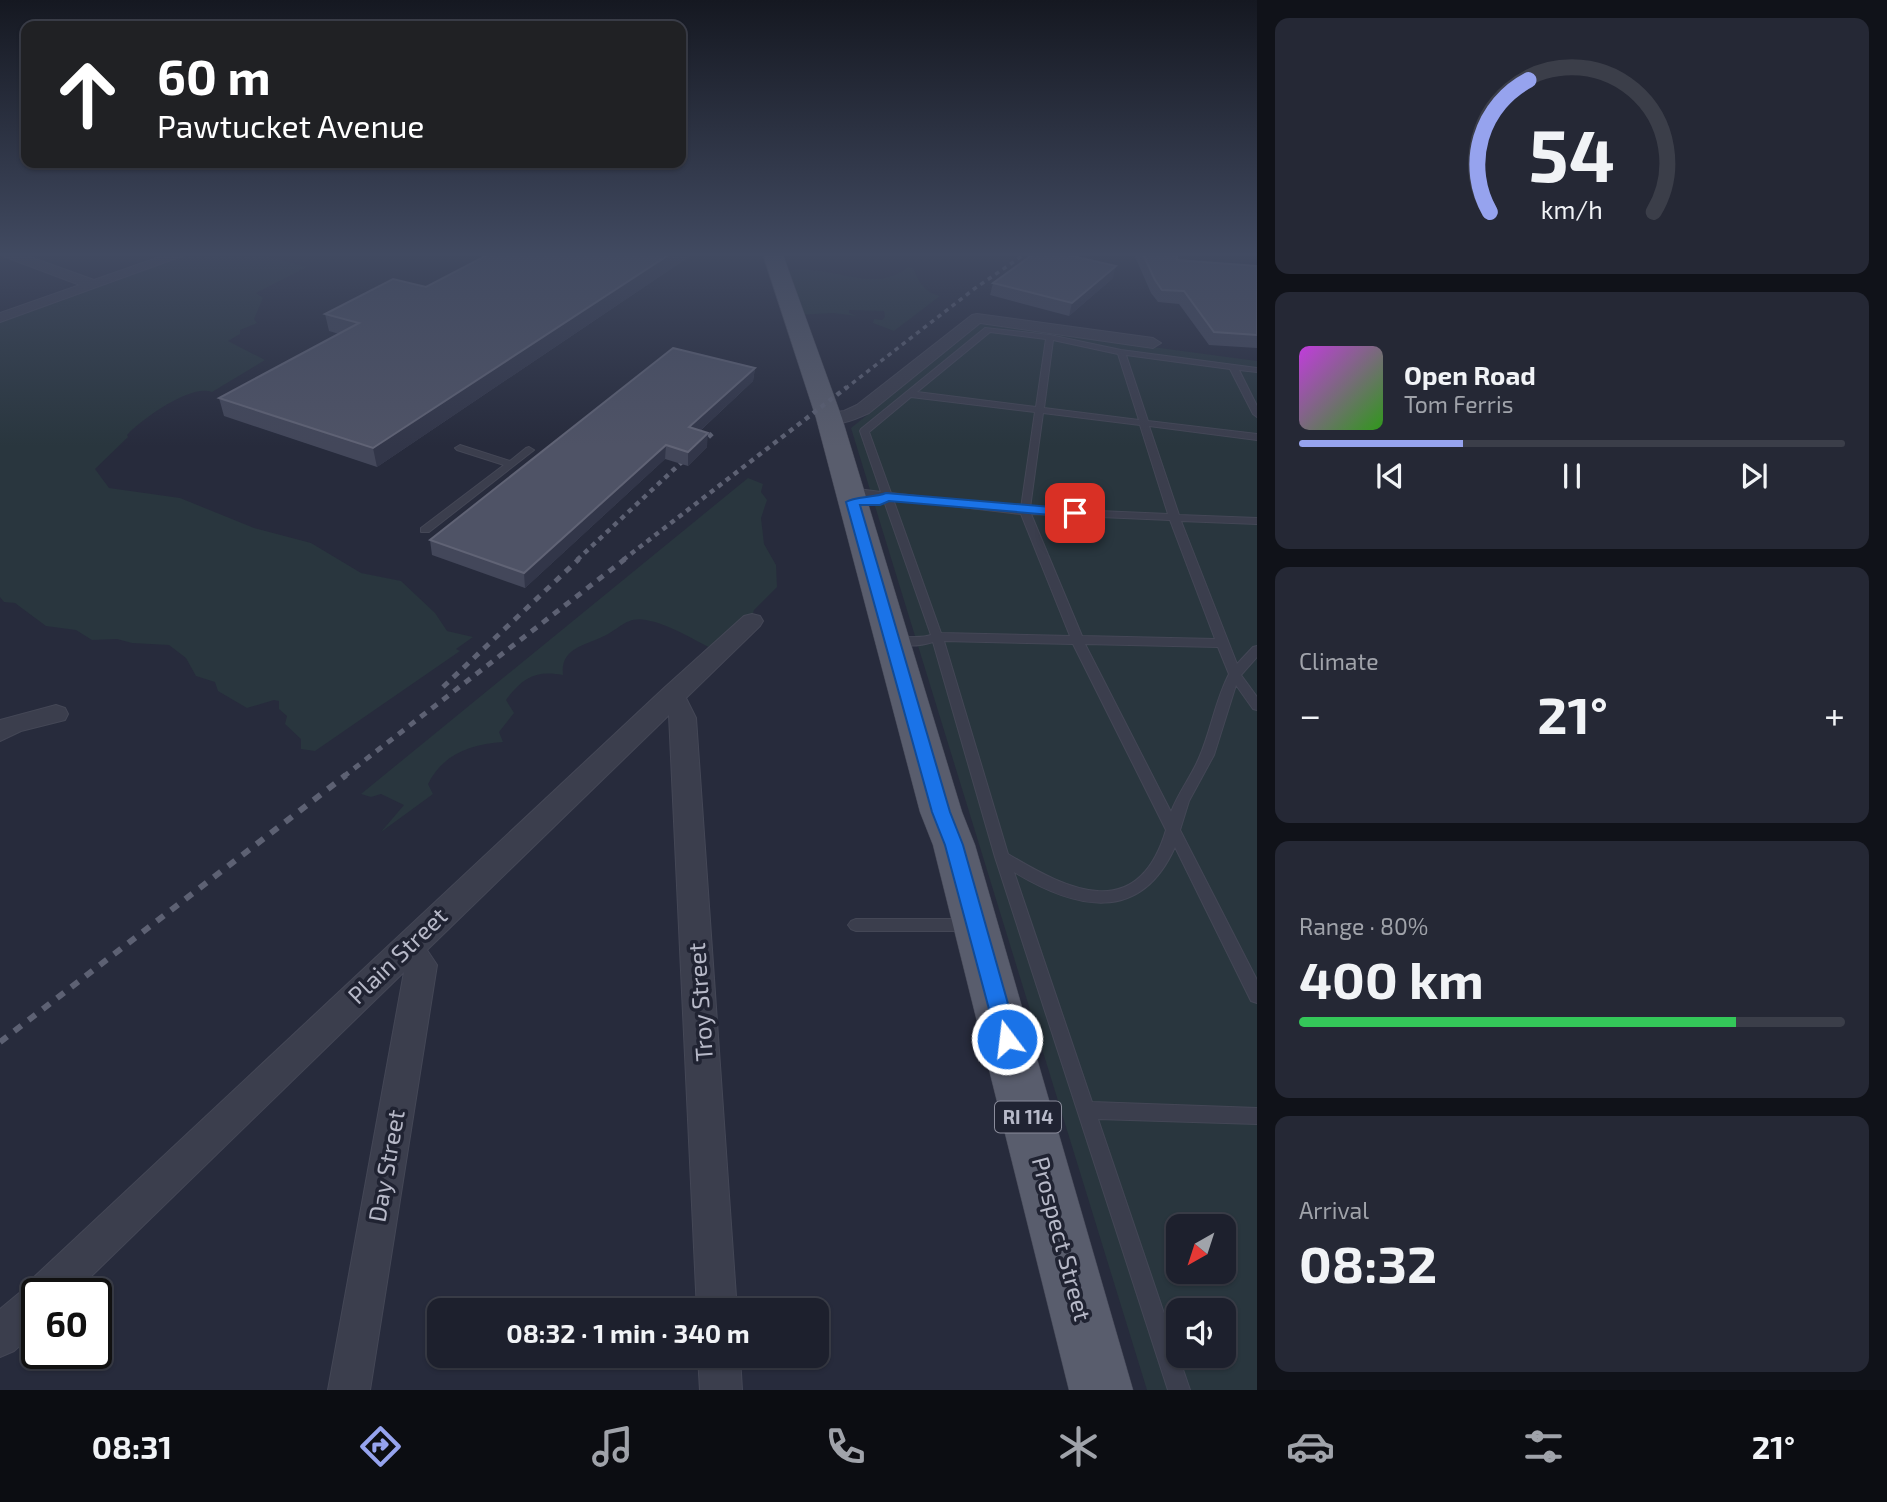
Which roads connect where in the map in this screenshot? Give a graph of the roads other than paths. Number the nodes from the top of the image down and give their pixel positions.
1 (794, 317) edge
2 (1050, 337) junction
3 (1153, 343) dead end
4 (1121, 352) junction
5 (1233, 367) junction
6 (1257, 370) edge
7 (909, 394) junction
8 (1038, 411) junction
9 (1257, 414) edge
10 (829, 418) junction
11 (1144, 424) junction
12 (1257, 437) edge
13 (460, 448) dead end
14 (529, 450) dead end
15 (511, 464) junction
16 (851, 497) junction
17 (886, 497) junction
18 (1026, 511) junction
19 (1175, 519) junction
20 (1257, 521) edge
21 (425, 530) dead end
22 (752, 621) dead end
23 (937, 637) junction
24 (892, 641) junction
25 (1078, 641) junction
26 (1223, 643) junction
27 (1257, 650) edge
28 (1235, 675) junction
29 (672, 695) junction
30 (1257, 706) edge
31 (56, 714) dead end
32 (0, 732) edge
33 (1173, 830) junction
34 (978, 851) junction
35 (856, 925) dead end
36 (975, 925) junction
37 (406, 948) junction
38 (1257, 996) edge
39 (1087, 1110) junction
40 (1257, 1116) edge
41 (62, 1278) edge
42 (716, 1298) edge
43 (21, 1317) edge
44 (0, 1337) edge
45 (720, 1368) edge
46 (349, 1390) edge
47 (721, 1390) edge
48 (1101, 1390) edge
49 (1179, 1390) edge

1 - 10 main road, RI 114
2 - 4 lane
2 - 7 lane
2 - 8 lane
3 - 10 street
4 - 5 lane
4 - 11 lane
5 - 6 lane
5 - 9 lane
7 - 8 lane
7 - 17 lane
8 - 11 lane
8 - 18 lane
10 - 16 main road, RI 114
11 - 12 lane
11 - 19 lane
13 - 15 lane
14 - 15 lane
15 - 21 lane
16 - 17 lane
16 - 24 main road, RI 114
17 - 18 lane
17 - 23 lane
18 - 19 lane
18 - 25 lane
19 - 20 lane
19 - 26 lane
22 - 29 street, Plain Street
23 - 24 lane
23 - 25 lane
23 - 34 lane
24 - 34 main road, RI 114
25 - 26 lane
25 - 33 lane
26 - 28 lane
27 - 28 lane
28 - 30 lane
28 - 33 lane
29 - 37 street, Plain Street
29 - 42 street, Troy Street
31 - 32 street
33 - 34 lane
33 - 38 lane
34 - 36 main road, Prospect Street / RI 114
34 - 39 lane
35 - 36 lane
36 - 48 main road, Prospect Street / RI 114
37 - 41 street, Plain Street
37 - 46 street, Day Street
39 - 40 lane
39 - 49 lane
43 - 44 street
45 - 47 street

